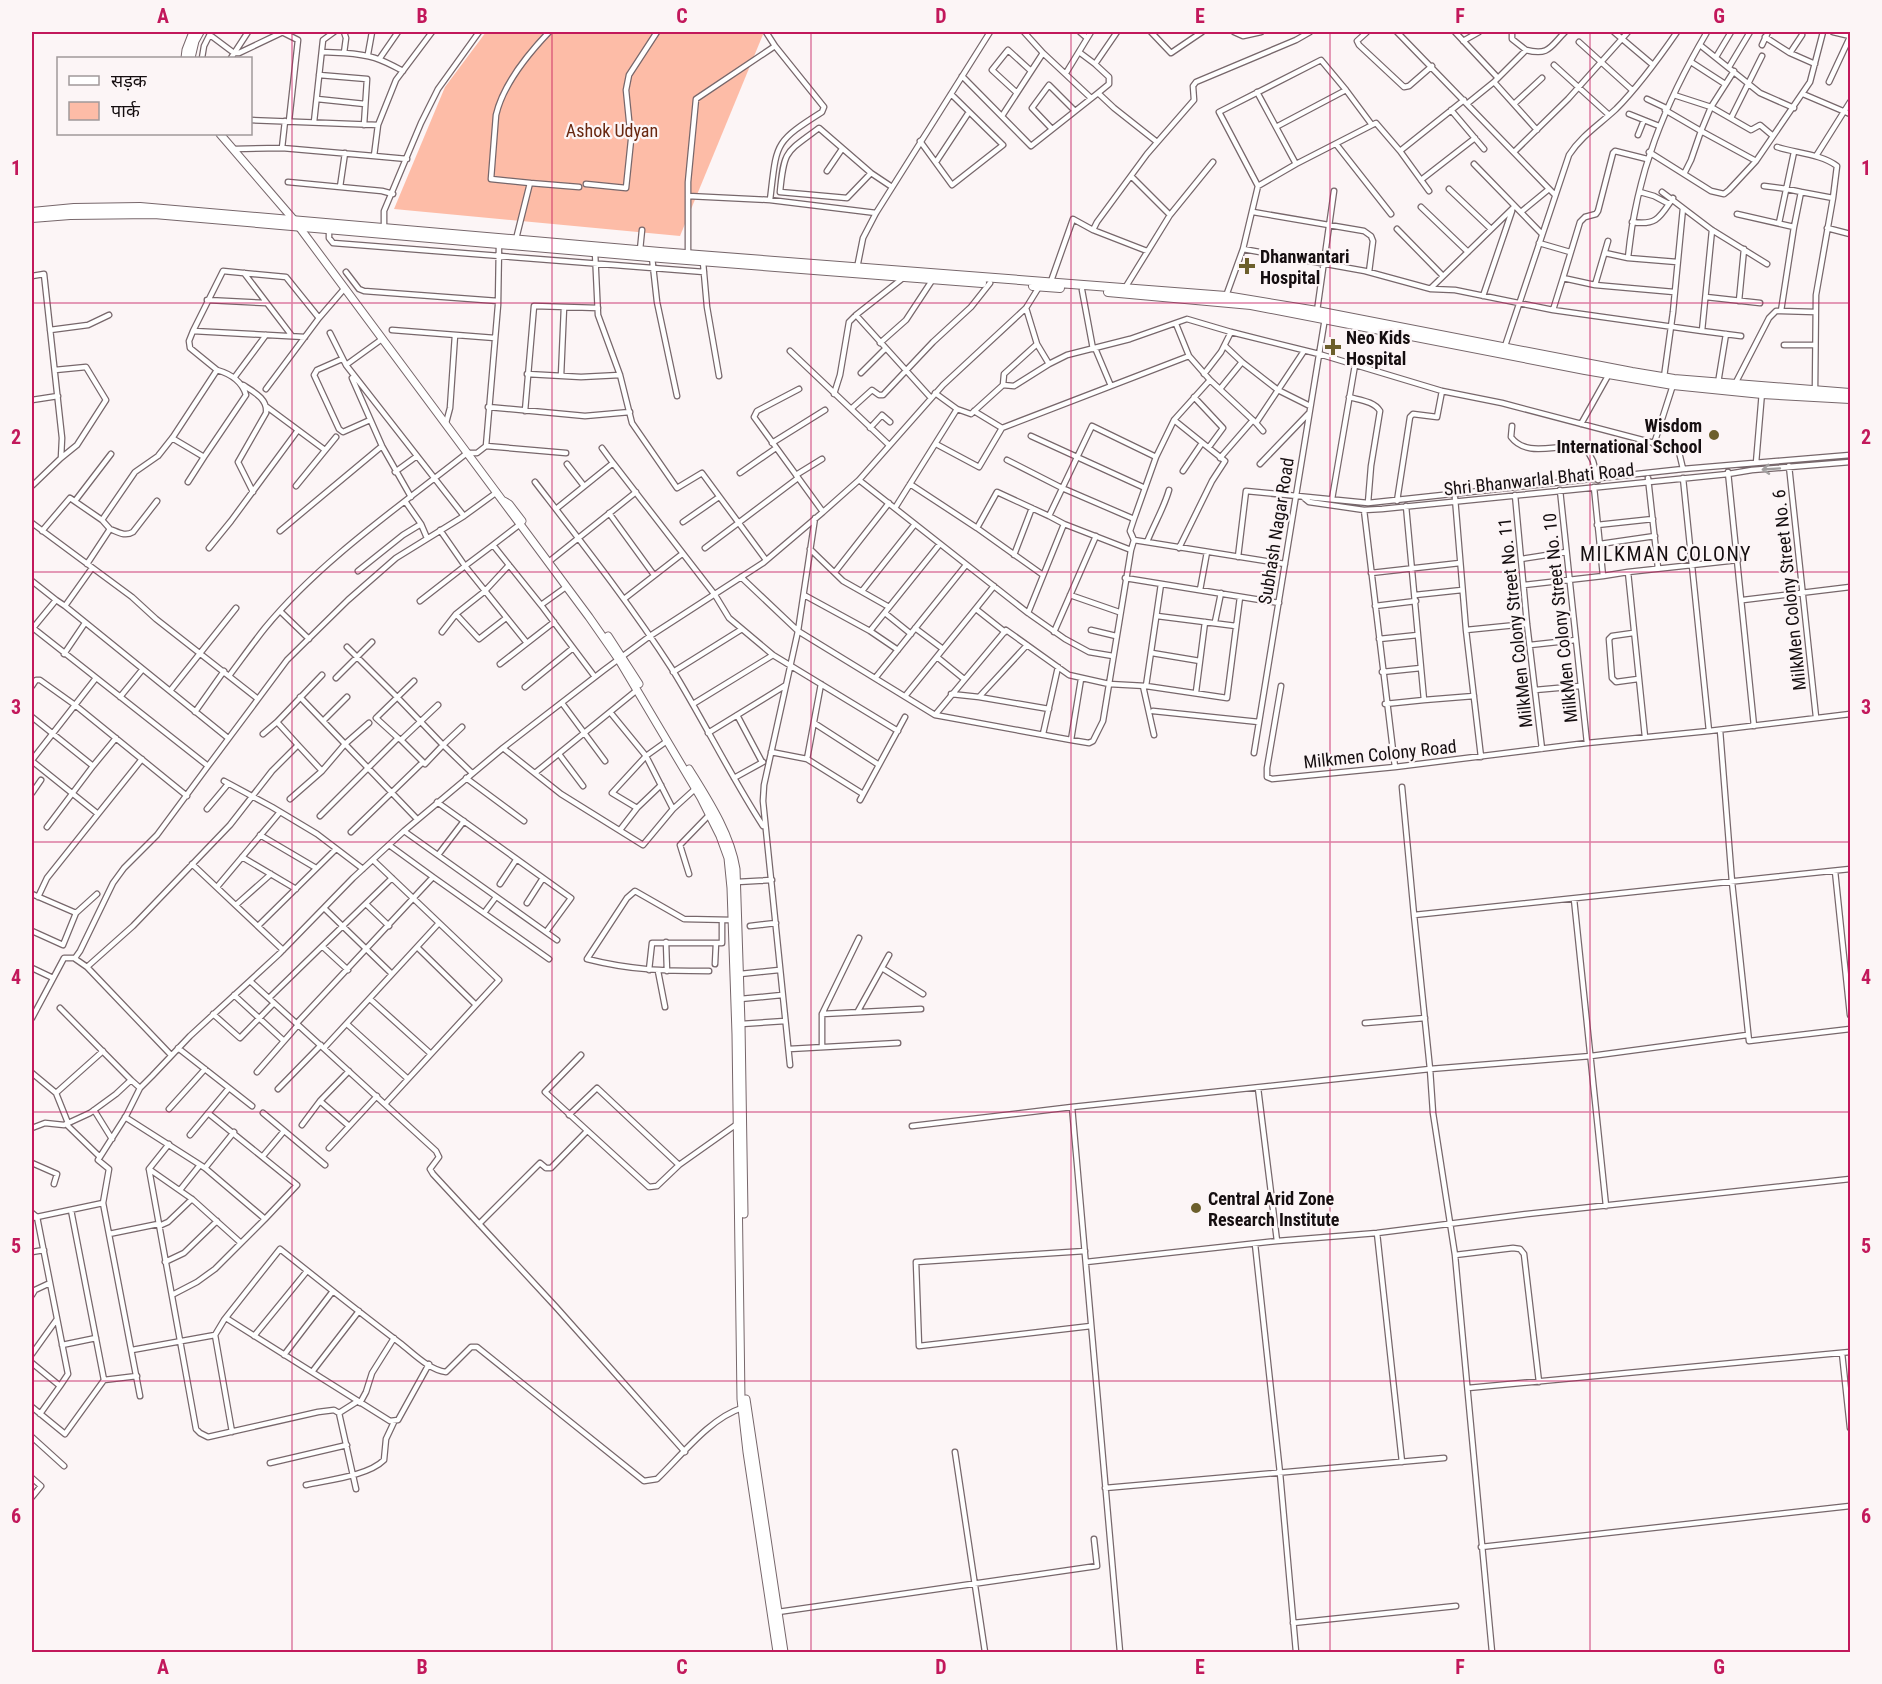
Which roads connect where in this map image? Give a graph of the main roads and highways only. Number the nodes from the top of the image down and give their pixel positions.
1 (194, 32) edge
2 (200, 32) edge
3 (185, 57) edge
4 (191, 57) edge
5 (224, 136) edge
6 (32, 212) edge
7 (32, 218) edge
8 (296, 223) junction
9 (383, 231) junction
10 (857, 271) junction
11 (1045, 284) junction
12 (1225, 299) junction
13 (1325, 316) junction
14 (1504, 352) junction
15 (1762, 390) junction
16 (1851, 393) edge
17 (1851, 399) edge
18 (500, 497) junction
19 (620, 658) junction
20 (737, 1000) junction
21 (776, 1613) junction
22 (777, 1653) edge
23 (784, 1653) edge

1 - 3 main road
2 - 4 main road
5 - 8 main road
6 - 8 main road
7 - 8 main road
8 - 9 main road
8 - 9 main road
8 - 18 main road
9 - 10 main road
9 - 10 main road
10 - 11 main road
10 - 11 main road
11 - 12 main road
11 - 12 main road
12 - 13 main road
12 - 13 main road
13 - 14 main road
14 - 15 main road
14 - 15 main road
15 - 16 main road
15 - 17 main road
18 - 19 main road
18 - 19 main road
19 - 20 main road
19 - 20 main road
20 - 21 main road
20 - 21 main road
21 - 22 main road
21 - 23 main road

